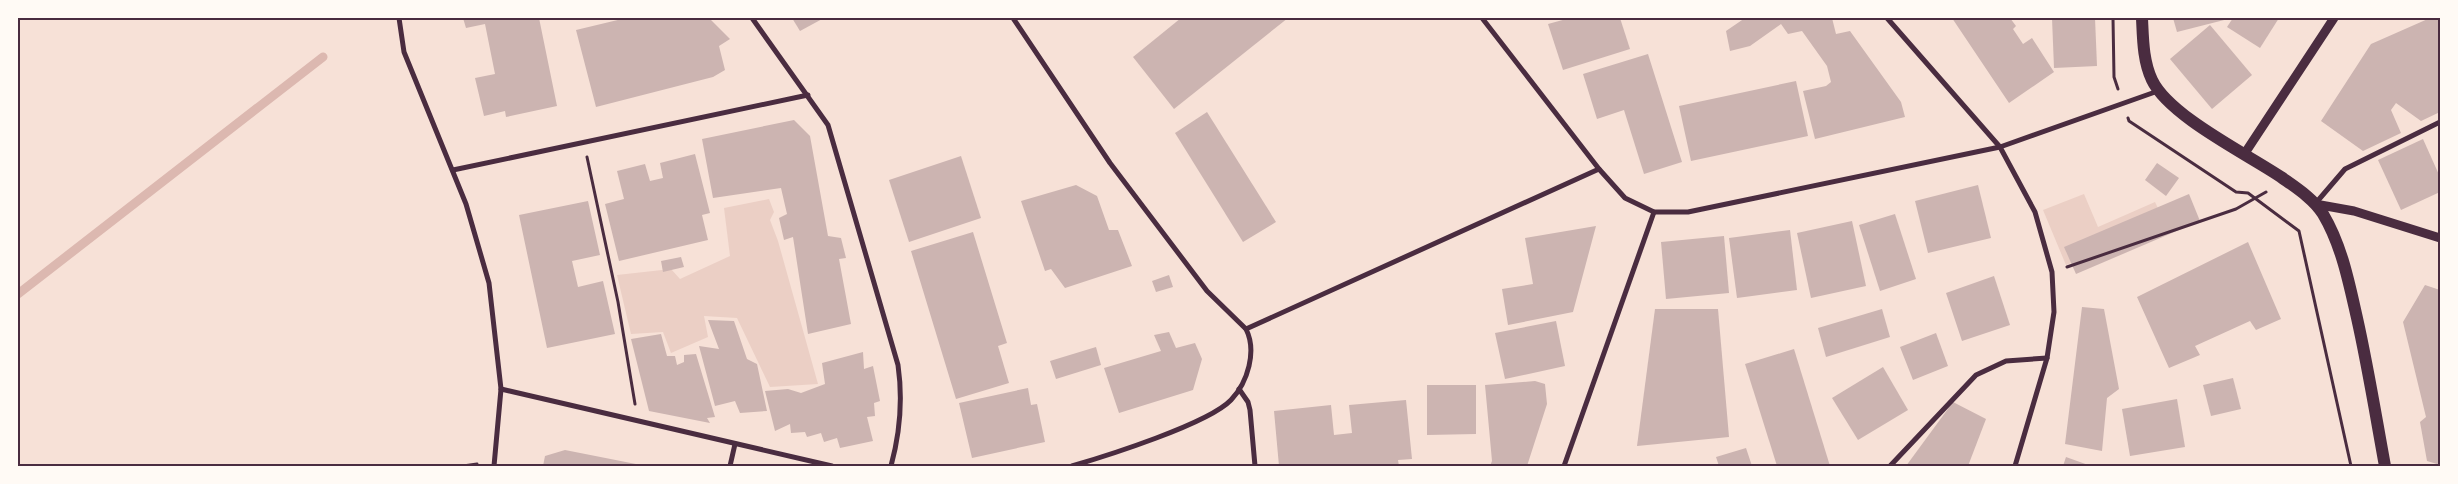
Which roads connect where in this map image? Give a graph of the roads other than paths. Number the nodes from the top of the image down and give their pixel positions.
1 (399, 18) edge
2 (752, 18) edge
3 (1013, 18) edge
4 (1482, 18) edge
5 (1887, 18) edge
6 (2142, 18) edge
7 (2334, 18) edge
8 (2158, 90) junction
9 (808, 95) junction
10 (2440, 122) edge
11 (2000, 147) junction
12 (2245, 153) junction
13 (1599, 168) junction
14 (453, 170) junction
15 (2315, 204) junction
16 (1654, 212) junction
17 (2440, 238) edge
18 (1246, 329) junction
19 (2048, 358) junction
20 (501, 389) junction
21 (1239, 389) junction
22 (735, 444) junction
23 (494, 466) edge
24 (730, 466) edge
25 (832, 466) edge
26 (891, 466) edge
27 (1072, 466) edge
28 (1254, 466) edge
29 (1564, 466) edge
30 (1890, 466) edge
31 (2015, 466) edge
32 (2385, 466) edge

1 - 14 street
2 - 9 street
3 - 18 street
4 - 13 street
5 - 11 street
6 - 8 main road
7 - 12 street
8 - 11 street
8 - 12 main road
9 - 14 street
9 - 26 street
10 - 15 street
11 - 16 street
11 - 19 street
12 - 15 main road
13 - 16 street
13 - 18 street
14 - 20 street
15 - 17 street
15 - 32 main road
16 - 29 street
18 - 21 street
19 - 30 street
19 - 31 street
20 - 22 street
20 - 23 street
21 - 27 street
21 - 28 street
22 - 24 street
22 - 25 street

